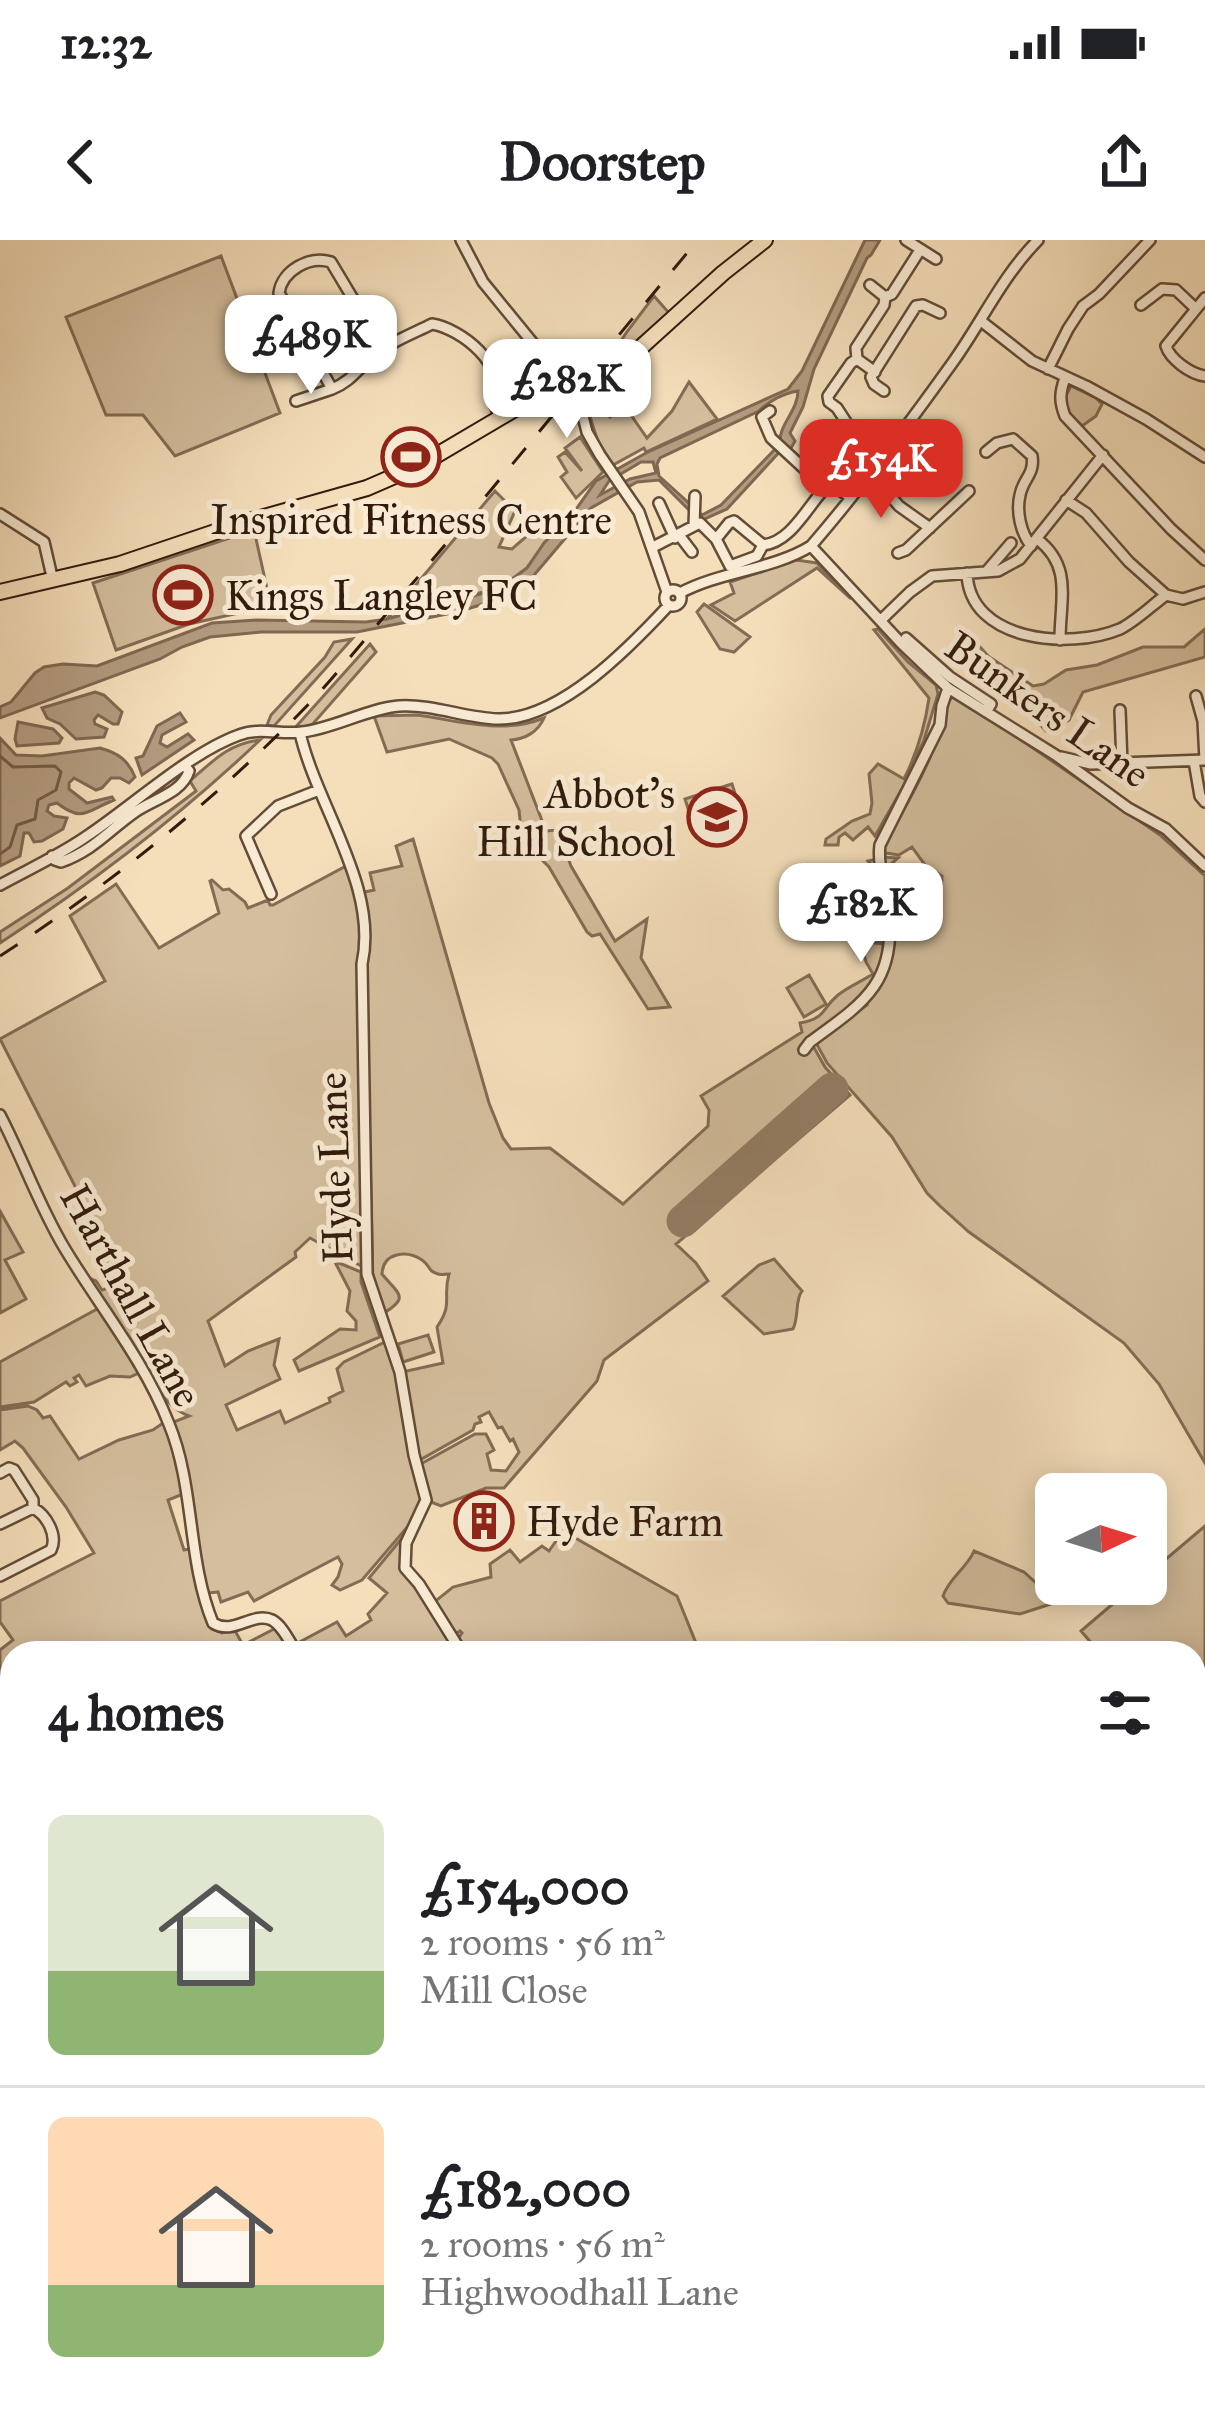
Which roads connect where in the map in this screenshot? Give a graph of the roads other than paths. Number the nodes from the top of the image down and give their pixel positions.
1 (461, 240) edge
2 (906, 240) edge
3 (1038, 240) edge
4 (1150, 240) edge
5 (760, 243) edge
6 (920, 250) junction
7 (936, 260) dead end
8 (870, 286) dead end
9 (885, 297) junction
10 (1205, 298) edge
11 (1141, 305) dead end
12 (676, 307) dead end
13 (1195, 308) junction
14 (940, 313) dead end
15 (980, 321) junction
16 (383, 350) junction
17 (856, 357) junction
18 (1048, 369) junction
19 (875, 371) junction
20 (1205, 376) edge
21 (1065, 378) junction
22 (332, 389) junction
23 (576, 389) junction
24 (560, 392) junction
25 (884, 392) dead end
26 (296, 401) dead end
27 (770, 411) dead end
28 (499, 416) junction
29 (938, 435) dead end
30 (888, 450) junction
31 (986, 452) dead end
32 (1103, 454) junction
33 (1205, 457) edge
34 (870, 472) junction
35 (824, 487) junction
36 (886, 490) junction
37 (969, 491) dead end
38 (850, 497) junction
39 (1066, 500) junction
40 (658, 503) dead end
41 (0, 514) edge
42 (929, 528) junction
43 (677, 537) junction
44 (716, 539) junction
45 (1011, 543) dead end
46 (1034, 543) junction
47 (763, 545) junction
48 (811, 546) junction
49 (653, 547) junction
50 (692, 552) dead end
51 (898, 553) dead end
52 (1205, 560) edge
53 (986, 572) junction
54 (967, 573) junction
55 (53, 581) junction
56 (0, 592) edge
57 (668, 592) junction
58 (1205, 592) edge
59 (680, 593) junction
60 (1166, 595) junction
61 (669, 605) junction
62 (881, 620) junction
63 (906, 638) dead end
64 (1060, 640) junction
65 (948, 688) junction
66 (1196, 696) dead end
67 (1120, 710) dead end
68 (986, 712) junction
69 (300, 733) junction
70 (1057, 756) junction
71 (1201, 760) edge
72 (1091, 764) junction
73 (1122, 764) junction
74 (320, 790) junction
75 (1109, 795) junction
76 (1205, 802) edge
77 (1205, 866) edge
78 (0, 885) edge
79 (271, 894) dead end
80 (804, 1050) dead end
81 (0, 1115) edge
82 (0, 1473) edge
83 (33, 1508) junction
84 (0, 1524) edge
85 (0, 1576) edge
86 (289, 1641) edge
87 (455, 1641) edge

1 - 24 street
2 - 6 street
3 - 15 street
4 - 18 street
5 - 12 street
5 - 23 main road
6 - 7 street
6 - 9 street
8 - 9 street
9 - 17 street
10 - 13 street
11 - 13 street
13 - 20 street
14 - 19 street
15 - 18 street
15 - 30 street
16 - 22 street
16 - 22 street
16 - 28 street
17 - 19 street
17 - 30 street
18 - 21 street
19 - 25 street
21 - 32 street
21 - 33 street
22 - 26 street
23 - 24 main road
23 - 49 street
24 - 28 main road
27 - 35 street
28 - 55 main road
29 - 36 street
30 - 34 street
31 - 46 street
32 - 39 street
32 - 52 street
34 - 36 street
34 - 38 street
35 - 38 street
35 - 47 street
36 - 42 street
37 - 42 street
38 - 48 street
39 - 46 street
39 - 60 street
40 - 43 street
41 - 55 street
42 - 51 street
43 - 44 street
43 - 49 street
43 - 50 street
44 - 47 street
44 - 47 street
45 - 53 street
46 - 53 street
46 - 64 street
48 - 59 street
48 - 62 street, Bunkers Lane
49 - 57 street
53 - 54 street
54 - 62 street
54 - 64 street
55 - 56 main road
57 - 59 street
57 - 61 street
58 - 60 street
59 - 61 street
60 - 64 street
61 - 69 street
62 - 65 street, Bunkers Lane
63 - 68 street
65 - 68 street, Bunkers Lane
65 - 80 street
66 - 71 street
67 - 73 street
68 - 70 street, Bunkers Lane
69 - 74 street, Hyde Lane
69 - 78 street
70 - 72 street
70 - 75 street, Bunkers Lane
71 - 73 street
71 - 76 street
72 - 73 street
72 - 75 street
74 - 79 street
74 - 87 street, Hyde Lane
75 - 77 street, Bunkers Lane
81 - 86 street, Harthall Lane
82 - 83 street
83 - 84 street
83 - 85 street

